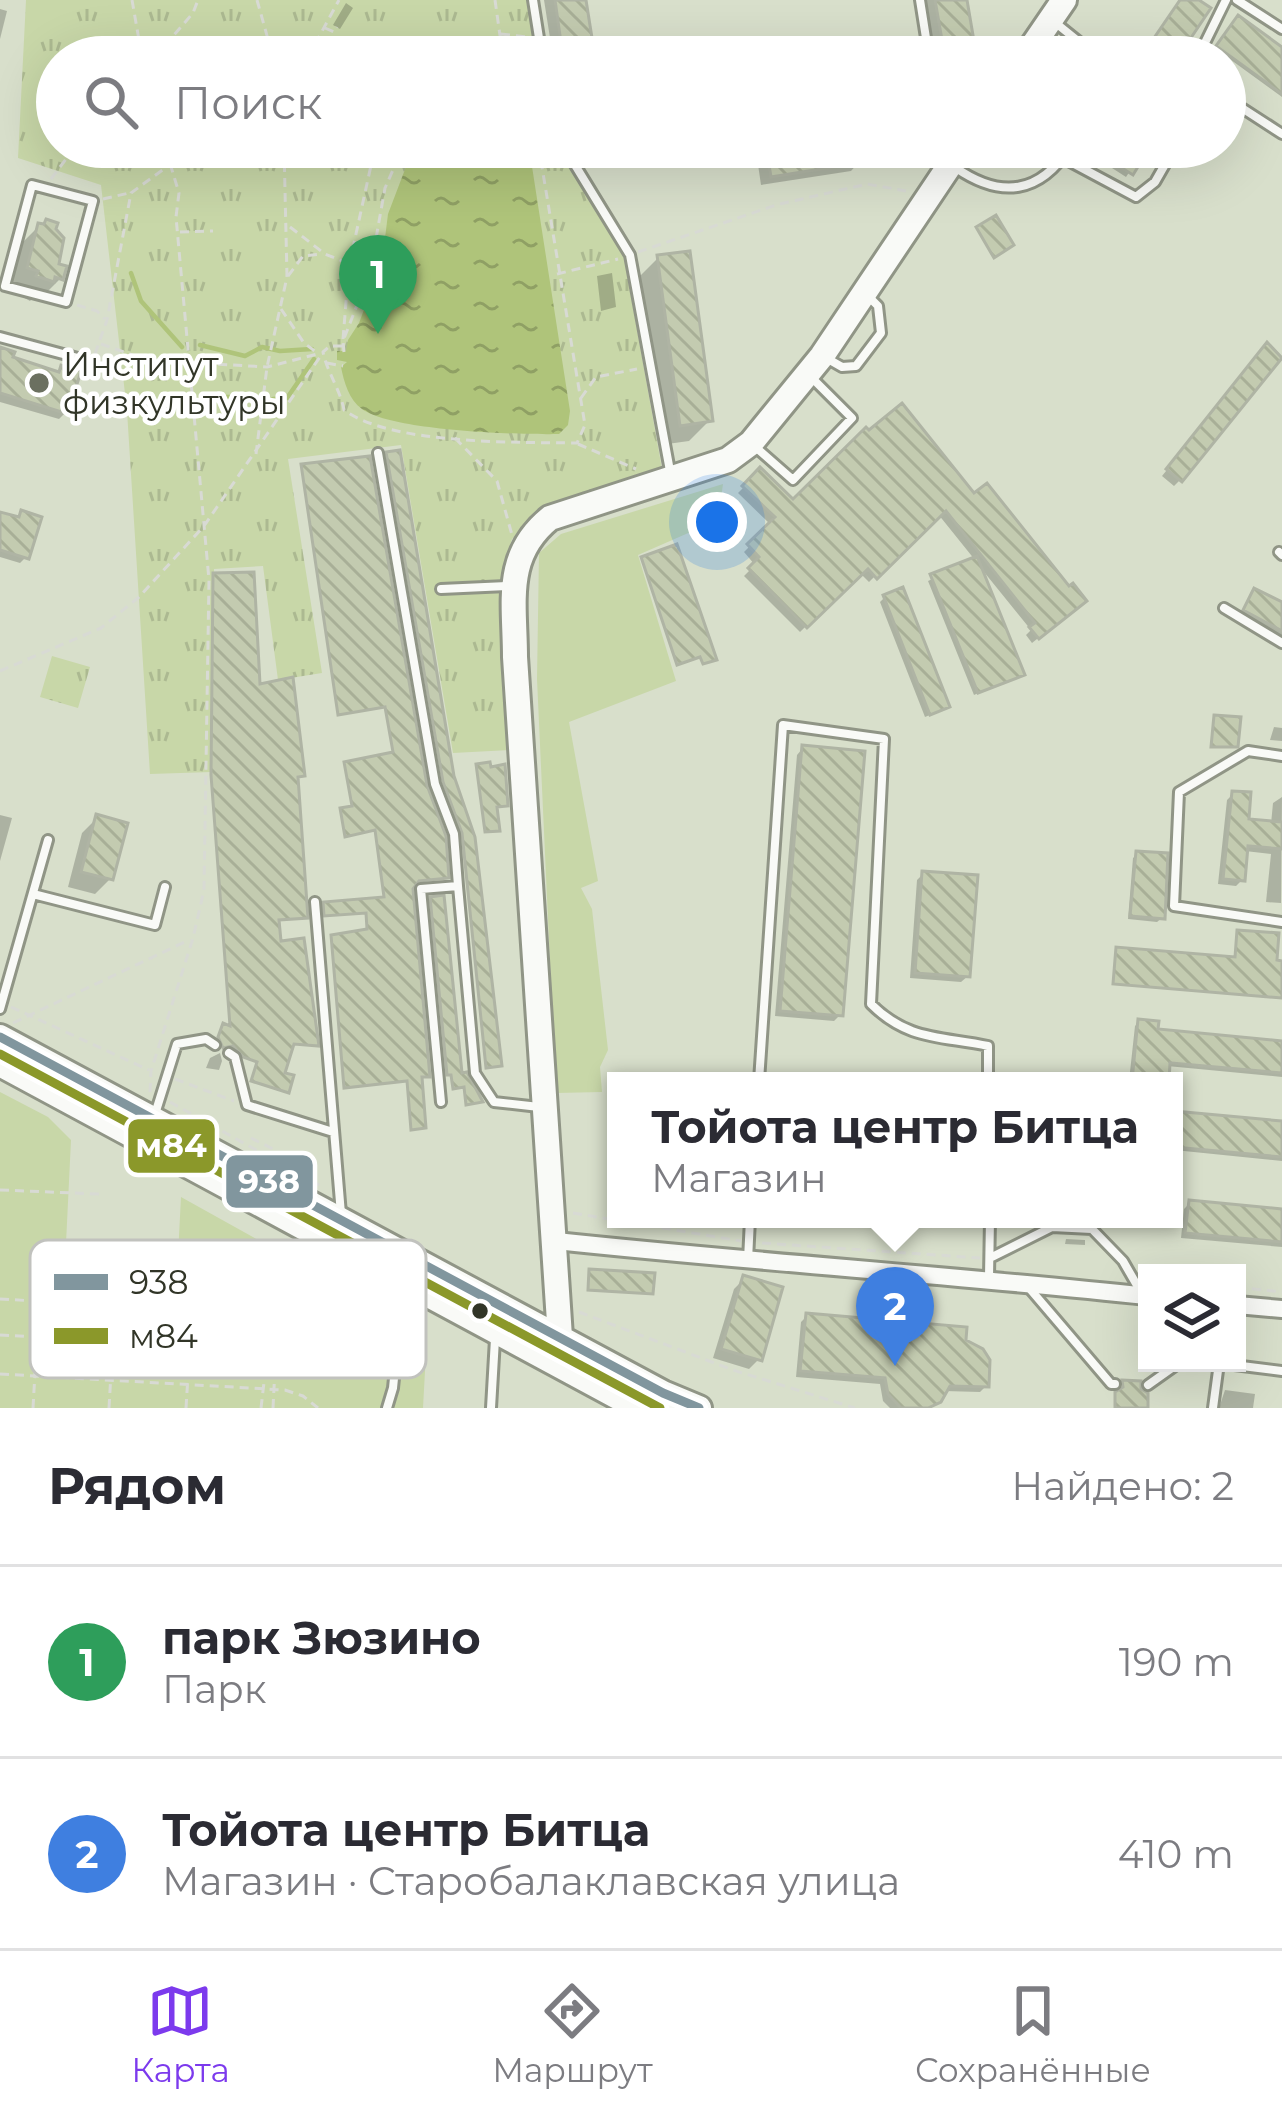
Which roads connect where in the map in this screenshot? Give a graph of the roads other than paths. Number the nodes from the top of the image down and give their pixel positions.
1 (533, 0) edge
2 (920, 0) edge
3 (1226, 0) edge
4 (1237, 0) edge
5 (1058, 10) edge
6 (1282, 29) edge
7 (539, 36) edge
8 (926, 36) edge
9 (1040, 36) edge
10 (1075, 36) edge
11 (1208, 36) edge
12 (1246, 111) edge
13 (1282, 134) edge
14 (577, 168) edge
15 (947, 168) edge
16 (967, 168) edge
17 (1055, 168) edge
18 (1082, 168) edge
19 (1163, 168) edge
20 (3, 286) edge
21 (864, 292) junction
22 (0, 337) edge
23 (89, 361) dead end
24 (815, 365) junction
25 (751, 443) junction
26 (378, 453) dead end
27 (671, 478) junction
28 (514, 586) junction
29 (441, 589) dead end
30 (1224, 608) dead end
31 (1282, 644) edge
32 (1282, 756) edge
33 (48, 840) dead end
34 (458, 886) junction
35 (165, 887) dead end
36 (33, 894) junction
37 (314, 902) dead end
38 (1282, 922) edge
39 (1, 1006) edge
40 (6, 1030) edge
41 (214, 1045) dead end
42 (229, 1054) dead end
43 (0, 1064) edge
44 (760, 1072) edge
45 (988, 1072) edge
46 (441, 1102) dead end
47 (547, 1108) junction
48 (152, 1110) junction
49 (333, 1132) junction
50 (342, 1221) junction
51 (750, 1228) edge
52 (990, 1228) edge
53 (328, 1240) edge
54 (378, 1240) edge
55 (556, 1241) junction
56 (990, 1258) junction
57 (748, 1262) junction
58 (426, 1266) edge
59 (989, 1279) junction
60 (1025, 1283) junction
61 (1138, 1284) edge
62 (426, 1293) edge
63 (1138, 1294) edge
64 (1246, 1303) edge
65 (1282, 1309) edge
66 (495, 1331) junction
67 (560, 1337) junction
68 (1246, 1366) edge
69 (1282, 1371) edge
70 (1166, 1372) edge
71 (1218, 1372) edge
72 (394, 1378) edge
73 (1115, 1384) dead end
74 (1148, 1385) dead end
75 (387, 1408) edge
76 (491, 1408) edge
77 (638, 1408) edge
78 (699, 1408) edge
79 (1213, 1408) edge

1 - 7 lane
2 - 8 lane
3 - 11 lane
4 - 6 lane
5 - 9 main road
5 - 10 lane
12 - 13 lane
14 - 27 lane
15 - 21 main road
16 - 17 lane
18 - 19 lane
20 - 20 lane
21 - 24 main road
21 - 24 lane
22 - 23 lane
24 - 25 main road
24 - 25 lane
25 - 27 main road
26 - 34 lane
27 - 28 main road
28 - 29 lane
28 - 47 main road
30 - 31 lane
32 - 38 lane
33 - 36 lane
34 - 46 lane
34 - 47 lane
35 - 36 lane
36 - 39 lane
37 - 49 lane
40 - 48 main road
41 - 48 lane
42 - 49 lane
43 - 53 main road
44 - 45 lane
47 - 55 main road
48 - 50 main road
49 - 50 lane
50 - 54 main road
51 - 57 lane
52 - 56 lane
55 - 57 street
55 - 67 main road
56 - 59 lane
56 - 61 lane
57 - 59 street
58 - 67 main road
59 - 60 street
60 - 63 street
60 - 73 lane
62 - 66 main road
64 - 65 street
66 - 76 lane
66 - 77 main road
67 - 78 main road
68 - 69 lane
70 - 74 lane
71 - 79 lane
72 - 75 lane

